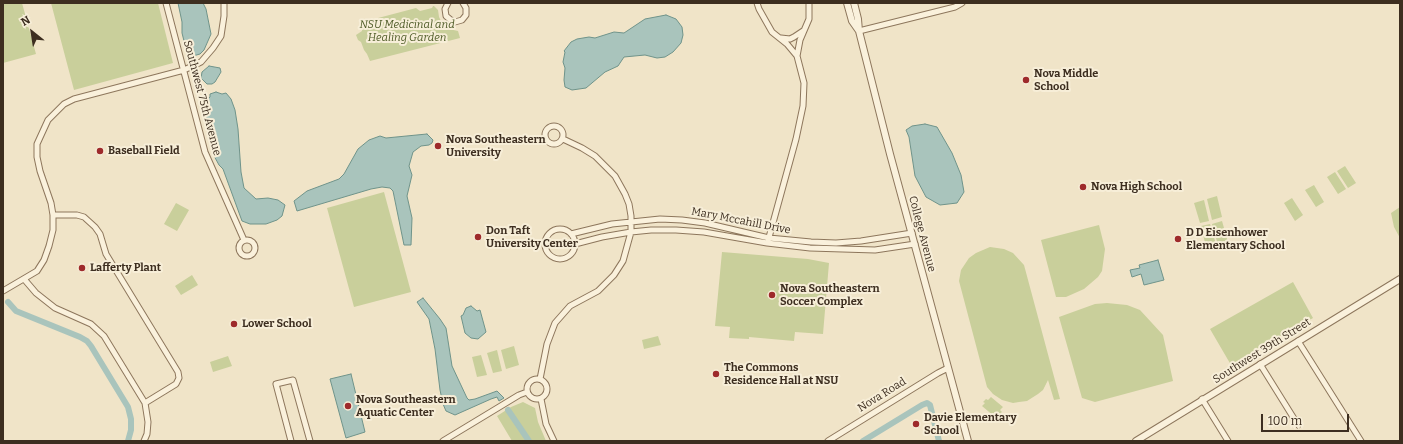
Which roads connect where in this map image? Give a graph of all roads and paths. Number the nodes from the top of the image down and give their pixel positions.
1 (166, 3) edge
2 (224, 3) edge
3 (448, 3) edge
4 (463, 3) edge
5 (758, 3) edge
6 (810, 3) edge
7 (847, 3) edge
8 (854, 3) edge
9 (962, 3) edge
10 (804, 30) junction
11 (859, 31) junction
12 (780, 38) junction
13 (798, 56) junction
14 (184, 70) junction
15 (562, 139) dead end
16 (53, 215) junction
17 (631, 221) junction
18 (632, 232) junction
19 (912, 233) junction
20 (572, 234) junction
21 (244, 240) dead end
22 (768, 241) junction
23 (861, 241) junction
24 (575, 244) junction
25 (915, 244) junction
26 (860, 250) junction
27 (1400, 278) edge
28 (24, 279) junction
29 (3, 291) edge
30 (1298, 341) junction
31 (1260, 364) junction
32 (948, 368) junction
33 (540, 379) junction
34 (527, 392) junction
35 (541, 399) junction
36 (1202, 400) junction
37 (145, 403) junction
38 (1298, 426) dead end
39 (144, 441) edge
40 (291, 441) edge
41 (310, 441) edge
42 (443, 441) edge
43 (554, 441) edge
44 (828, 441) edge
45 (968, 441) edge
46 (1136, 441) edge
47 (1228, 441) edge
48 (1361, 441) edge

1 - 14 street, Southwest 75th Avenue
2 - 14 street
3 - 4 street
5 - 12 street
6 - 10 street
7 - 11 street, College Avenue
8 - 11 street, College Avenue
9 - 11 street
10 - 12 street
10 - 13 street
11 - 19 street, College Avenue
12 - 13 street
13 - 22 street
14 - 16 street
14 - 21 street, Southwest 75th Avenue
15 - 17 street
16 - 28 street
16 - 37 street
17 - 18 street
17 - 20 street, Mary Mccahill Drive
17 - 22 street, Mary Mccahill Drive
18 - 22 street, Mary Mccahill Drive
18 - 24 street, Mary Mccahill Drive
18 - 33 street
19 - 23 street, Mary Mccahill Drive
19 - 25 street, College Avenue
20 - 24 street
20 - 24 street
22 - 23 street, Mary Mccahill Drive
22 - 26 street, Mary Mccahill Drive
23 - 26 street
25 - 26 street, Mary Mccahill Drive
25 - 32 street, College Avenue
27 - 30 street, Southwest 39th Street
28 - 29 street
28 - 37 street
30 - 31 street, Southwest 39th Street
30 - 48 street
31 - 36 street, Southwest 39th Street
31 - 38 street
32 - 44 street, Nova Road
32 - 45 street, College Avenue
33 - 34 street
33 - 35 street
34 - 35 street
34 - 42 street
35 - 43 street
36 - 46 street, Southwest 39th Street
36 - 47 street
37 - 39 street
40 - 41 street

